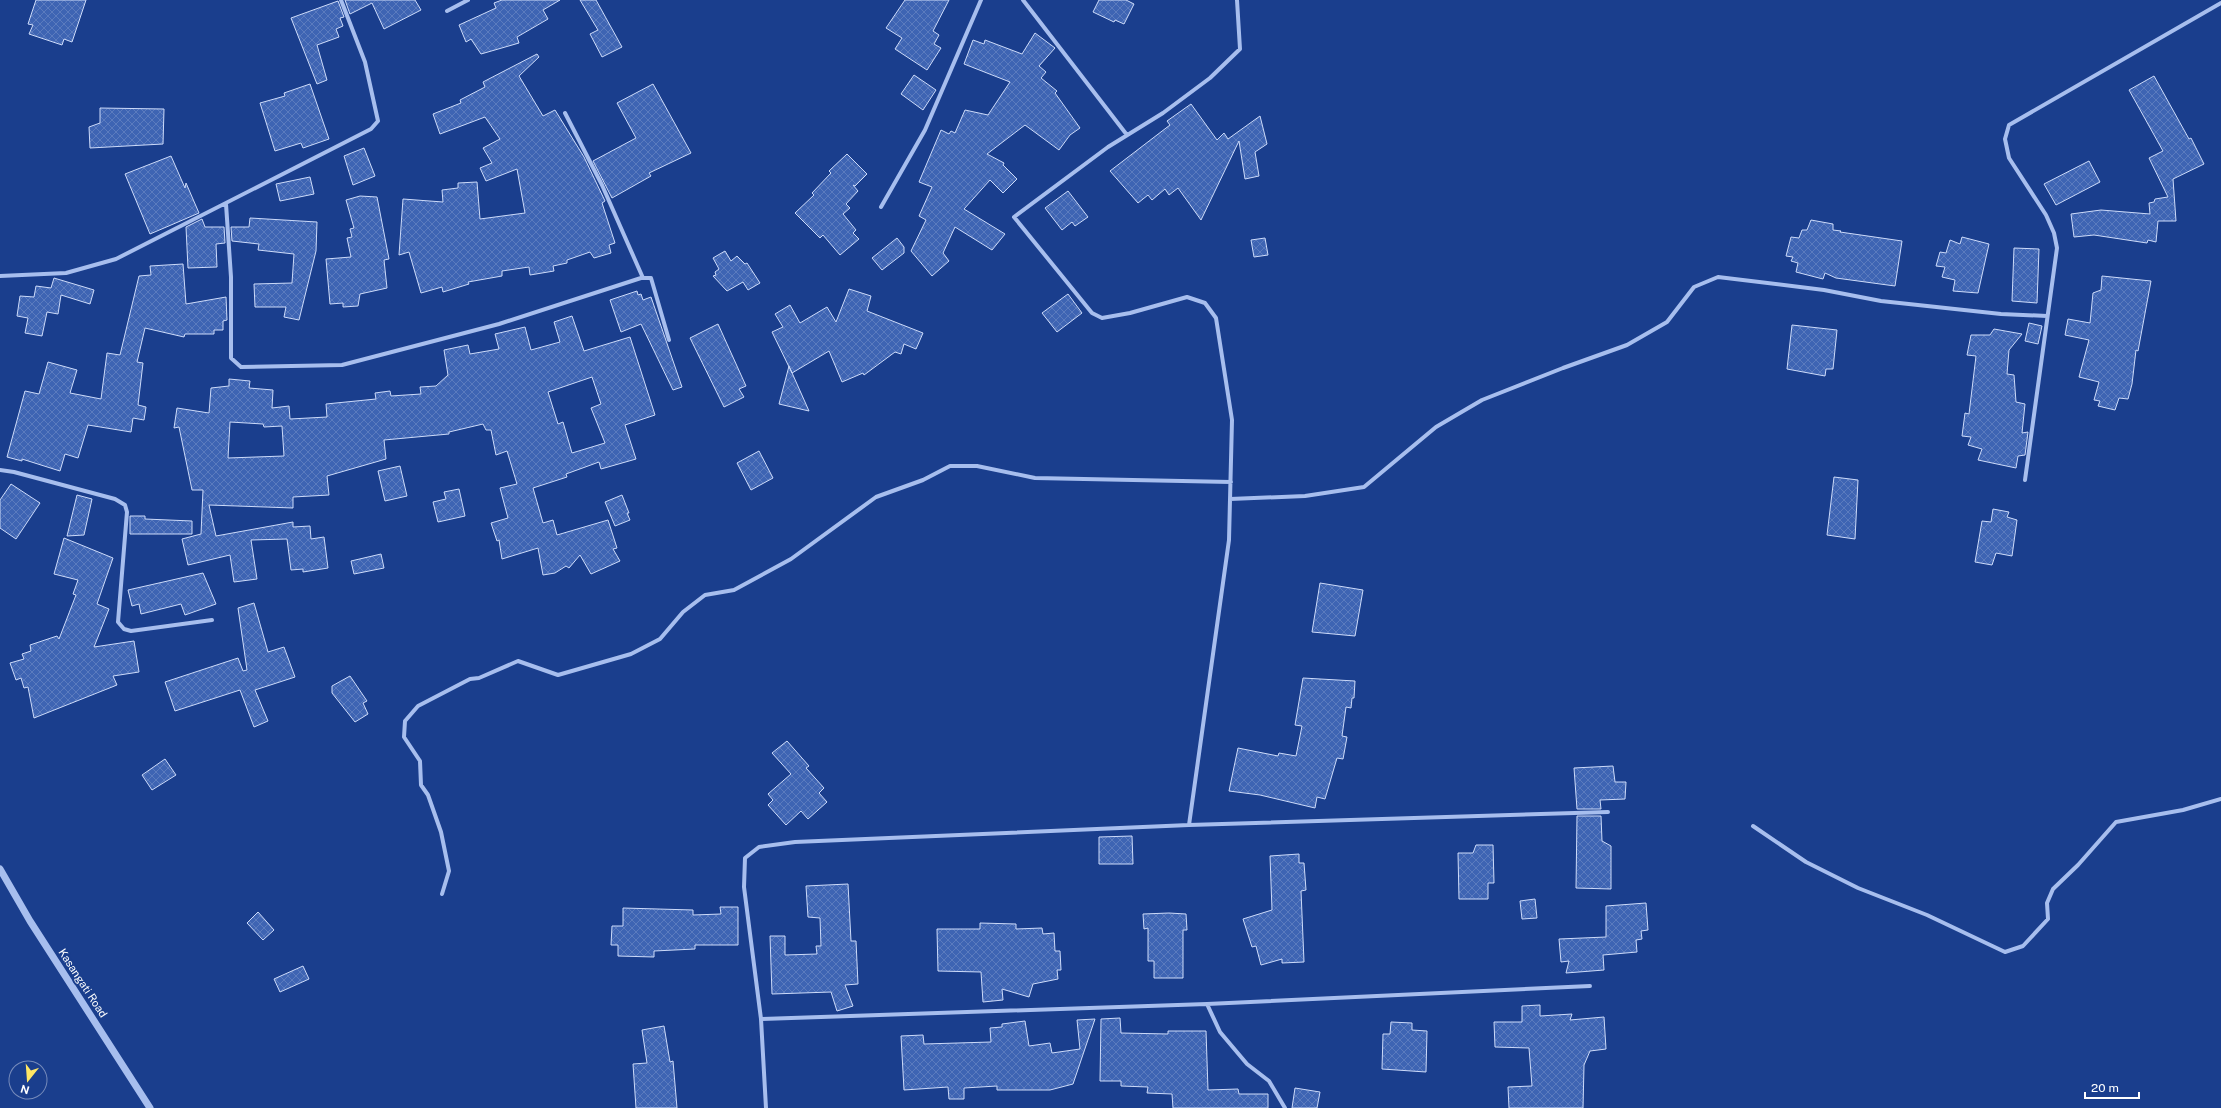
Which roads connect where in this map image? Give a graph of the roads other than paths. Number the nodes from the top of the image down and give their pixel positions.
1 (341, 0) edge
2 (468, 0) edge
3 (982, 0) edge
4 (1023, 0) edge
5 (1237, 0) edge
6 (2221, 3) edge
7 (447, 11) dead end
8 (565, 113) dead end
9 (1127, 135) junction
10 (226, 204) junction
11 (881, 207) dead end
12 (0, 276) edge
13 (643, 278) junction
14 (2047, 316) junction
15 (669, 340) dead end
16 (0, 470) edge
17 (2025, 480) dead end
18 (1231, 482) junction
19 (1230, 499) junction
20 (212, 620) dead end
21 (2221, 799) edge
22 (1608, 812) dead end
23 (1189, 825) junction
24 (1753, 826) dead end
25 (0, 869) edge
26 (442, 894) dead end
27 (1590, 986) dead end
28 (1207, 1004) junction
29 (761, 1020) junction
30 (150, 1108) edge
31 (766, 1108) edge
32 (1285, 1108) edge

1 - 10 street
2 - 7 street
3 - 11 street
4 - 9 street
5 - 9 street
6 - 14 street
8 - 13 street
9 - 18 street
10 - 12 street
10 - 13 street
13 - 15 street
14 - 17 street
14 - 19 street
16 - 20 street
18 - 19 street
18 - 26 street
19 - 23 street
21 - 24 street
22 - 23 street
23 - 29 street
25 - 30 street, Kasangati Road
27 - 28 street
28 - 29 street
28 - 32 street
29 - 31 street

